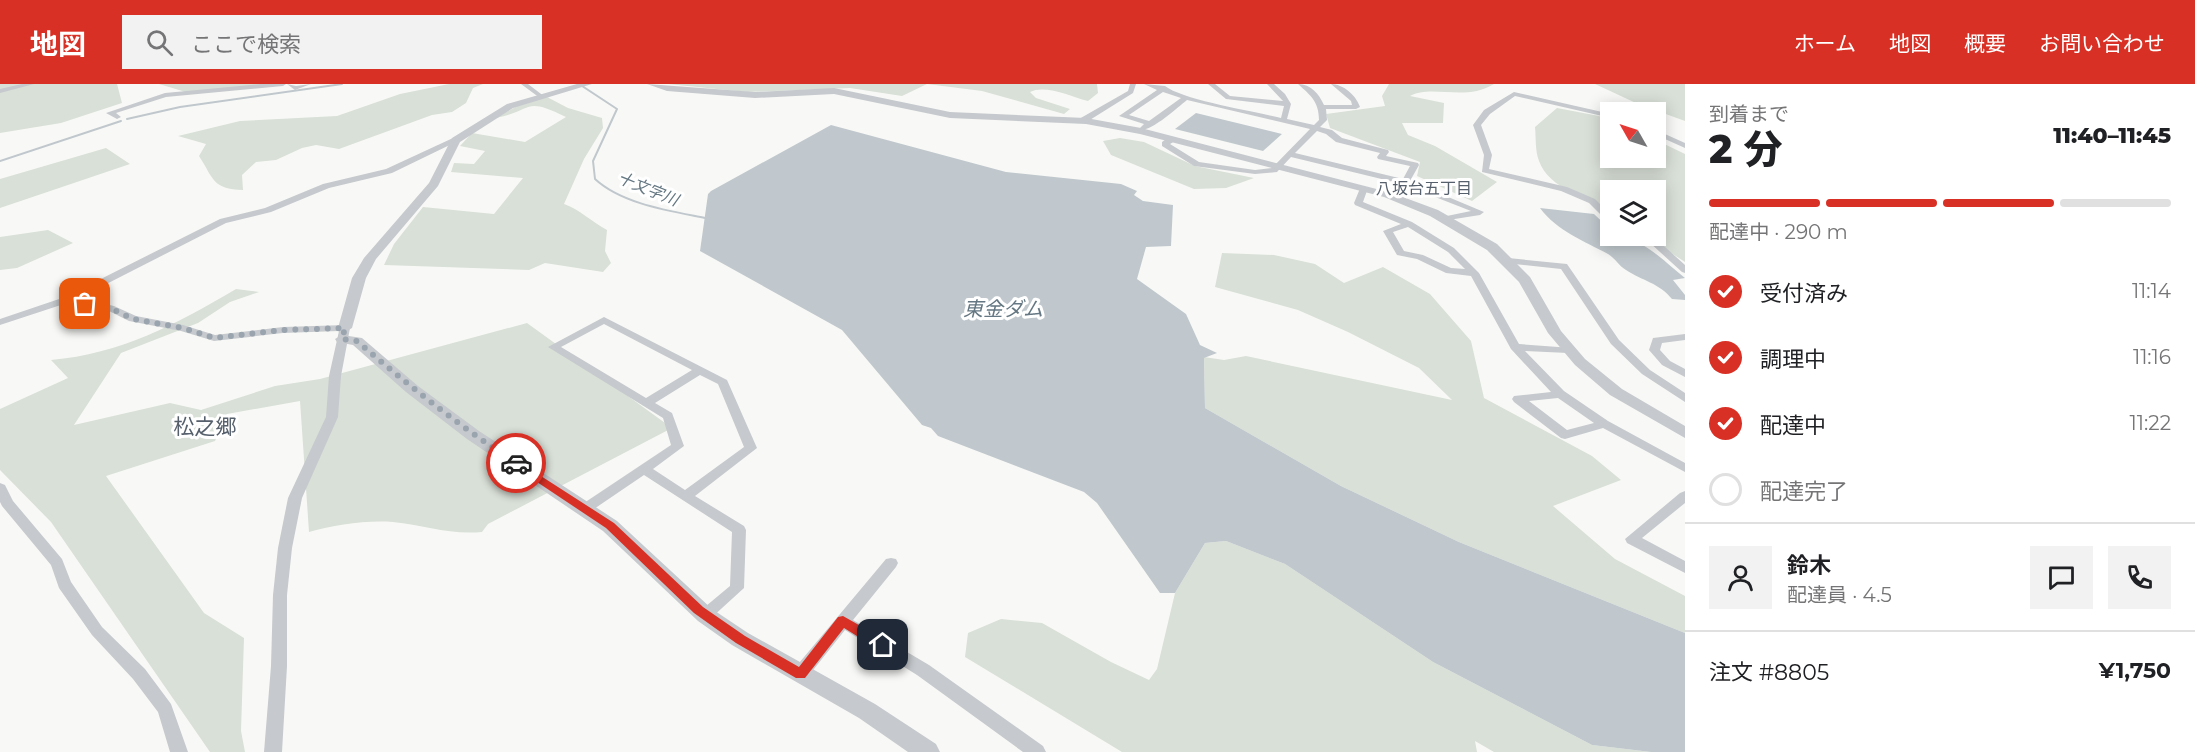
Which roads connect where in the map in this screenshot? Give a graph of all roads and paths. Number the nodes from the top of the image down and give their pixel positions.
1 (31, 84) edge
2 (283, 84) edge
3 (290, 84) edge
4 (308, 84) edge
5 (524, 84) edge
6 (587, 84) edge
7 (652, 84) edge
8 (1133, 84) edge
9 (1147, 84) edge
10 (1212, 84) edge
11 (1270, 84) edge
12 (1301, 84) edge
13 (1334, 84) edge
14 (1509, 84) edge
15 (1165, 88) junction
16 (0, 91) edge
17 (1514, 94) junction
18 (542, 97) junction
19 (1186, 98) junction
20 (1228, 98) junction
21 (1288, 104) junction
22 (1222, 106) junction
23 (1324, 107) junction
24 (1600, 114) edge
25 (117, 117) dead end
26 (1283, 120) junction
27 (1082, 121) junction
28 (1146, 127) junction
29 (1316, 128) junction
30 (1666, 137) edge
31 (1172, 139) junction
32 (456, 140) junction
33 (1685, 146) edge
34 (1289, 154) junction
35 (1343, 154) junction
36 (1278, 166) junction
37 (1405, 182) junction
38 (1364, 189) junction
39 (1600, 209) edge
40 (1445, 219) junction
41 (1409, 224) junction
42 (1659, 246) edge
43 (1508, 261) junction
44 (1685, 270) edge
45 (1474, 273) junction
46 (69, 298) junction
47 (0, 322) edge
48 (343, 333) junction
49 (1685, 337) edge
50 (1515, 346) junction
51 (1568, 350) junction
52 (700, 370) junction
53 (1685, 374) edge
54 (1560, 393) junction
55 (1685, 398) edge
56 (648, 402) junction
57 (1605, 424) junction
58 (1685, 434) edge
59 (1685, 468) edge
60 (644, 470) junction
61 (0, 488) edge
62 (686, 496) junction
63 (1685, 496) edge
64 (586, 508) junction
65 (891, 563) dead end
66 (1685, 568) edge
67 (705, 615) junction
68 (843, 621) junction
69 (800, 674) junction
70 (179, 752) edge
71 (273, 752) edge
72 (928, 752) edge
73 (1037, 752) edge

1 - 16 street
2 - 25 street
3 - 4 street
5 - 18 street
6 - 18 street
7 - 27 street
8 - 27 street
9 - 15 street
10 - 20 street
11 - 21 street
12 - 23 street
13 - 23 street
14 - 17 street
15 - 19 street
15 - 28 street
17 - 24 street
17 - 39 street
18 - 32 street
19 - 22 street
19 - 28 street
20 - 21 street
20 - 22 street
21 - 26 street
22 - 26 street
23 - 29 street
26 - 29 street
27 - 28 street
28 - 31 street
29 - 34 street
29 - 35 street
30 - 33 street
31 - 36 street
31 - 36 street
32 - 46 street
32 - 48 street
34 - 35 street
34 - 36 street
35 - 37 street
35 - 37 street
36 - 38 street
37 - 40 street
38 - 40 street
38 - 41 street
40 - 43 street
41 - 45 street
41 - 45 street
42 - 44 street
43 - 51 street
43 - 55 street
45 - 50 street
46 - 47 street
46 - 48 street
48 - 64 street
48 - 71 street
49 - 53 street
50 - 51 street
50 - 54 street
51 - 58 street
52 - 56 street
52 - 56 street
52 - 62 street
54 - 57 street
54 - 57 street
56 - 60 street
57 - 59 street
60 - 62 street
60 - 64 street
61 - 70 street
62 - 67 street
63 - 66 street
64 - 67 street
65 - 68 street
67 - 69 street
68 - 69 street
68 - 73 street
69 - 72 street

